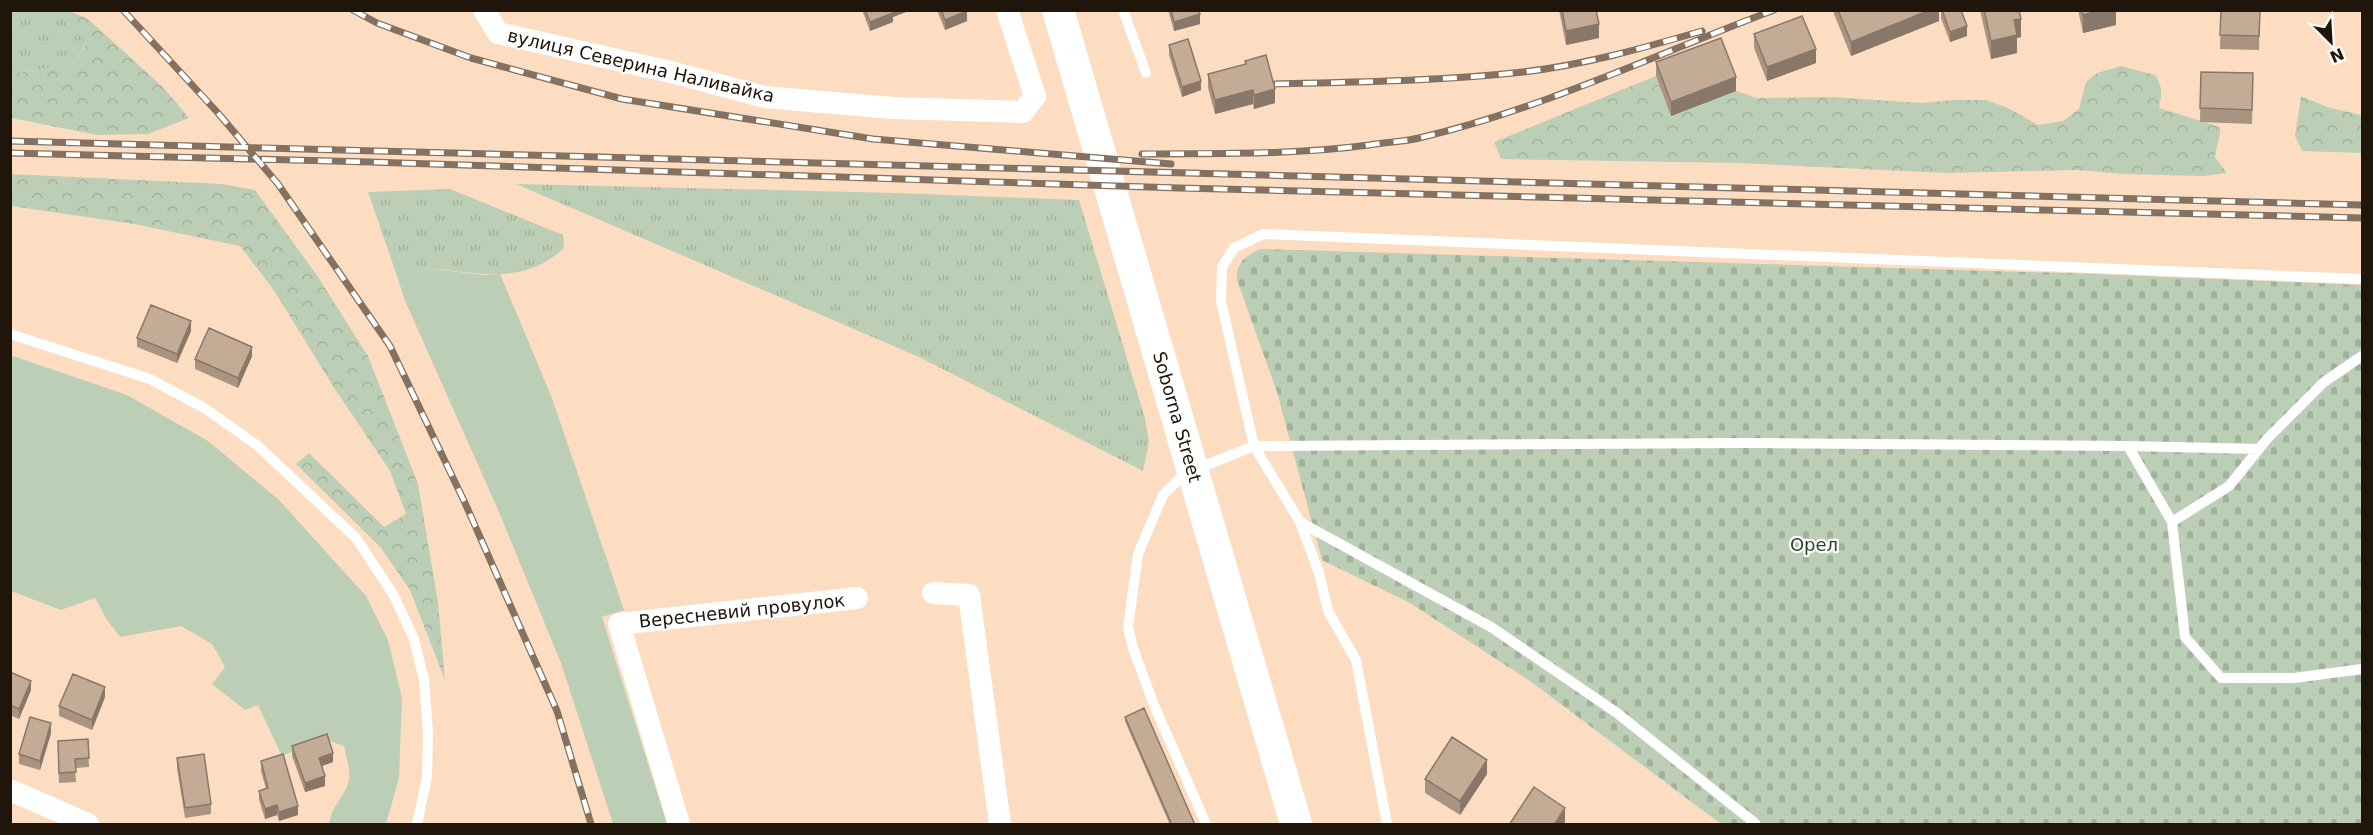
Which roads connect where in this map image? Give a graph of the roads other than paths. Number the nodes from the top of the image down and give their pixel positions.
1 (484, 10) edge
2 (1006, 10) edge
3 (1058, 10) edge
4 (1123, 10) edge
5 (1146, 73) dead end
6 (2362, 279) edge
7 (10, 334) edge
8 (2362, 356) edge
9 (1254, 446) junction
10 (2128, 446) junction
11 (2259, 450) junction
12 (1300, 522) junction
13 (2172, 522) junction
14 (933, 592) dead end
15 (857, 598) dead end
16 (2362, 669) edge
17 (10, 790) edge
18 (88, 825) edge
19 (417, 825) edge
20 (679, 825) edge
21 (1000, 825) edge
22 (1206, 825) edge
23 (1296, 825) edge
24 (1387, 825) edge
25 (1756, 825) edge

1 - 2 street, вулиця Северина Наливайка
3 - 23 main road, Soborna Street
4 - 5 lane
6 - 9 lane
7 - 19 lane
8 - 11 lane
9 - 10 lane
9 - 12 lane
9 - 22 lane
10 - 11 lane
10 - 13 lane
11 - 13 lane
12 - 24 lane
12 - 25 lane
13 - 16 lane
14 - 21 street
15 - 20 street, Вересневий провулок
17 - 18 street

